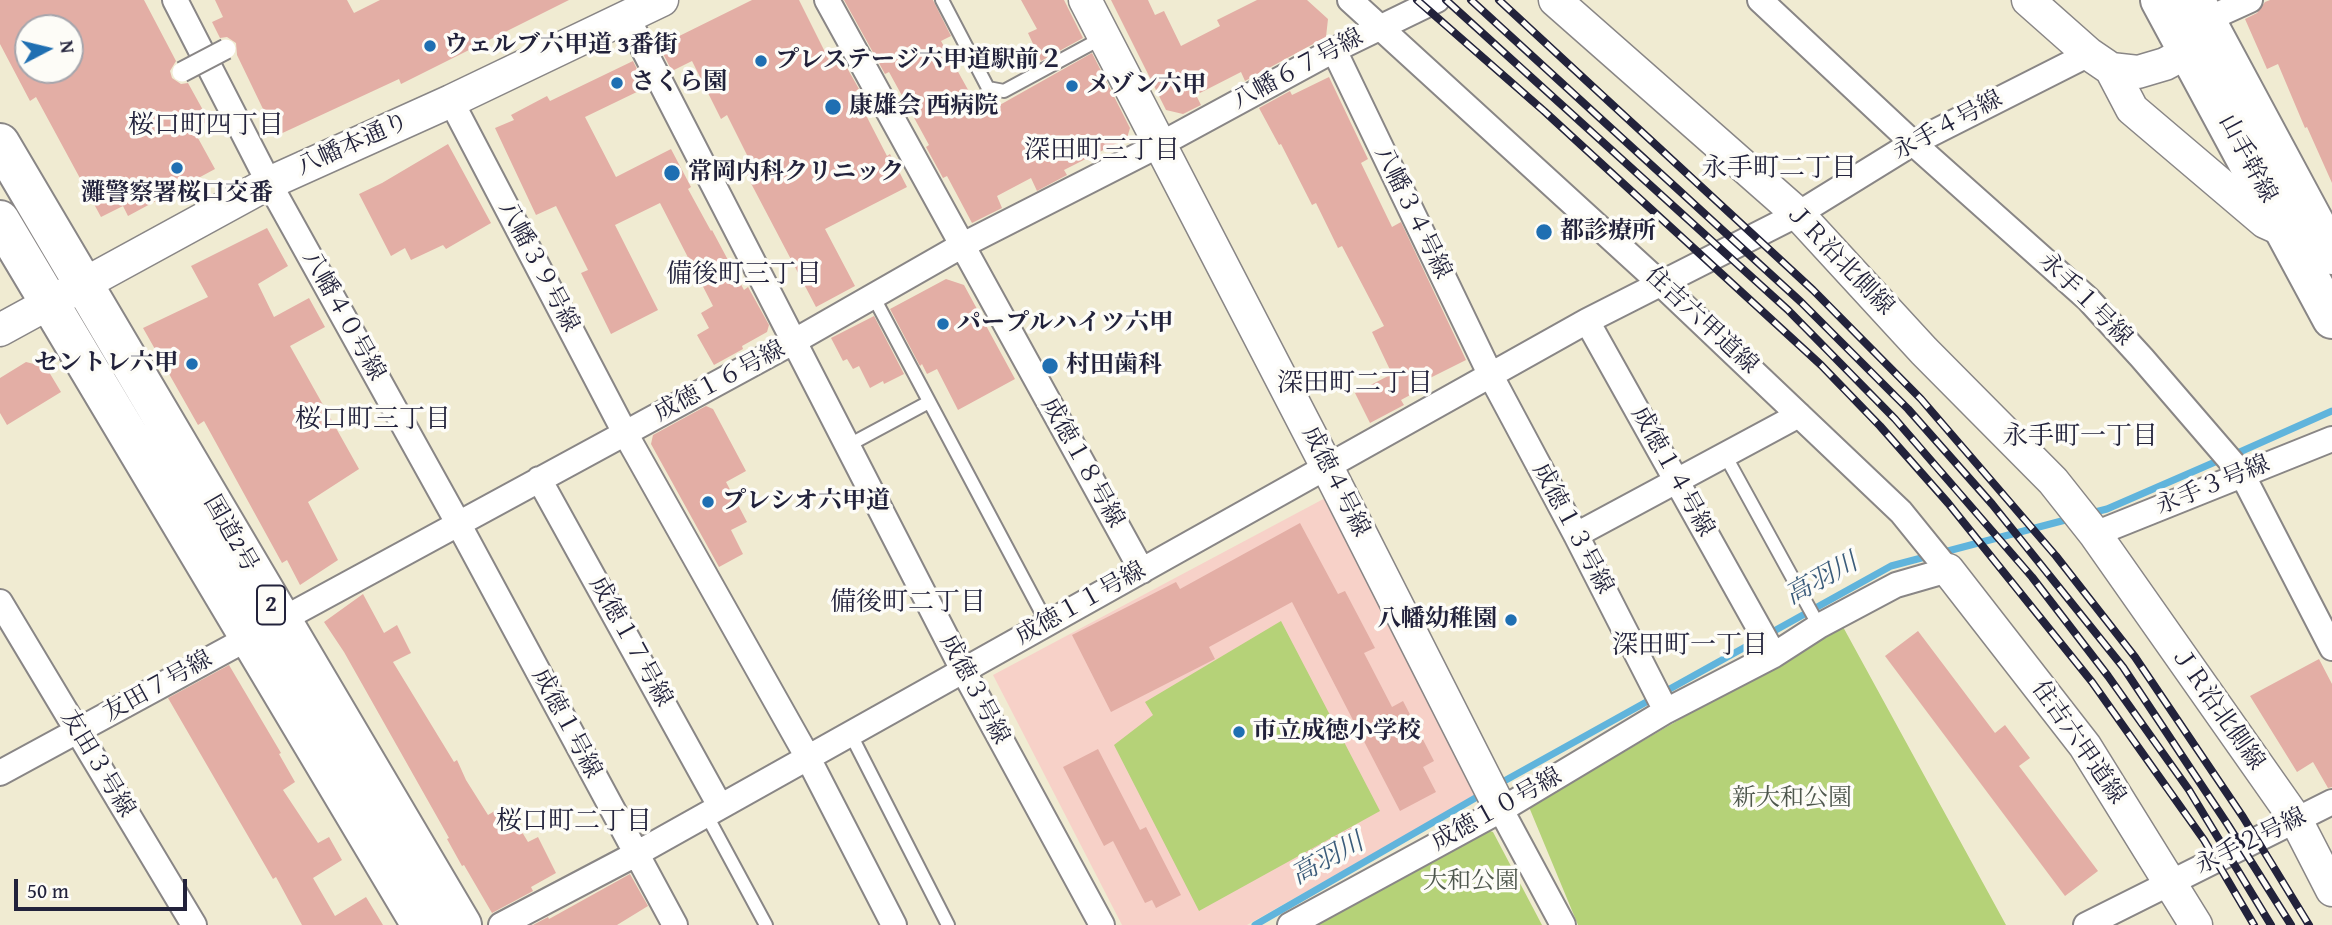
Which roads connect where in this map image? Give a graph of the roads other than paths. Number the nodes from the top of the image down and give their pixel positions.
1 (174, 0) edge
2 (662, 0) edge
3 (827, 0) edge
4 (942, 0) edge
5 (1085, 0) edge
6 (1350, 0) edge
7 (1437, 0) edge
8 (1555, 0) edge
9 (1760, 0) edge
10 (2028, 0) edge
11 (2160, 0) edge
12 (2250, 0) edge
13 (622, 8) edge
14 (1379, 27) junction
15 (2201, 27) edge
16 (1104, 37) junction
17 (226, 49) dead end
18 (1334, 50) junction
19 (2100, 62) junction
20 (182, 72) dead end
21 (452, 101) junction
22 (0, 143) edge
23 (1913, 143) junction
24 (1161, 144) junction
25 (269, 183) junction
26 (1798, 214) junction
27 (0, 220) edge
28 (2285, 231) junction
29 (961, 246) junction
30 (2332, 255) edge
31 (82, 283) junction
32 (1661, 284) junction
33 (873, 296) junction
34 (50, 303) junction
35 (2332, 319) edge
36 (1587, 321) junction
37 (0, 330) edge
38 (793, 342) junction
39 (1491, 376) junction
40 (929, 402) junction
41 (1799, 415) junction
42 (625, 433) junction
43 (2332, 439) edge
44 (847, 446) junction
45 (1726, 455) junction
46 (1327, 467) junction
47 (2242, 474) junction
48 (539, 479) junction
49 (1676, 481) junction
50 (458, 523) junction
51 (2088, 525) junction
52 (1576, 535) junction
53 (1142, 570) junction
54 (1948, 570) junction
55 (0, 602) edge
56 (1047, 623) junction
57 (1817, 623) junction
58 (265, 628) junction
59 (2332, 648) edge
60 (1772, 651) junction
61 (962, 670) junction
62 (1665, 710) junction
63 (77, 731) junction
64 (850, 733) junction
65 (807, 756) junction
66 (0, 773) edge
67 (1495, 797) junction
68 (2332, 802) edge
69 (713, 810) junction
70 (2296, 820) junction
71 (635, 854) junction
72 (2170, 881) junction
73 (2332, 890) edge
74 (194, 925) edge
75 (421, 925) edge
76 (462, 925) edge
77 (501, 925) edge
78 (675, 925) edge
79 (766, 925) edge
80 (894, 925) edge
81 (948, 925) edge
82 (1102, 925) edge
83 (1290, 925) edge
84 (1563, 925) edge
85 (2086, 925) edge
86 (2196, 925) edge

1 - 25 street, 八幡４０号線
2 - 13 street, 八幡本通り
3 - 29 street, 成徳１８号線
4 - 16 lane
5 - 16 street, 成徳４号線
6 - 14 street, 住吉六甲道線
7 - 14 street, 八幡６７号線
8 - 26 street, ＪＲ沿北側線
9 - 23 street, 永手１号線
10 - 19 street
11 - 15 main road, 山手幹線
12 - 15 street
13 - 21 street, 八幡本通り
13 - 38 street, 成徳３号線
14 - 18 street, 八幡６７号線
14 - 32 street, 住吉六甲道線
15 - 19 street
15 - 28 main road, 山手幹線
15 - 30 main road, 山手幹線
16 - 24 street, 成徳４号線
17 - 20 street, bridge
18 - 24 street, 八幡６７号線
18 - 39 street, 八幡３４号線
19 - 23 street, 永手４号線
19 - 28 street
21 - 25 street, 八幡本通り
21 - 42 street, 八幡３９号線
22 - 31 main road, 国道2号 / 2
23 - 26 street, 永手４号線
23 - 47 street, 永手１号線
24 - 29 street, 成徳１６号線
24 - 46 street, 成徳４号線
25 - 31 street, 八幡本通り
25 - 50 street, 八幡４０号線
26 - 32 street, 永手４号線
26 - 51 street, ＪＲ沿北側線
27 - 34 main road, 国道2号 / 2
28 - 35 main road, 山手幹線
29 - 33 street, 成徳１６号線
29 - 53 street, 成徳１８号線
31 - 34 street, 八幡本通り
31 - 58 main road, 国道2号 / 2
32 - 36 street, 成徳１１号線
32 - 41 street, 住吉六甲道線
33 - 38 street, 成徳１６号線
33 - 40 lane
34 - 37 street, 八幡本通り
34 - 58 main road, 国道2号 / 2
36 - 39 street, 成徳１１号線
36 - 49 street, 成徳１４号線
38 - 42 street, 成徳１６号線
38 - 44 street, 成徳３号線
39 - 46 street, 成徳１１号線
39 - 52 street, 成徳１３号線
40 - 44 lane
40 - 56 lane
41 - 45 street
41 - 54 street, 住吉六甲道線
42 - 48 street, 成徳１６号線
42 - 65 street, 八幡３９号線
43 - 47 street, 永手３号線
44 - 61 street, 成徳３号線
45 - 49 street
45 - 57 lane
46 - 53 street, 成徳１１号線
46 - 67 street, 成徳４号線
47 - 51 street, 永手３号線
47 - 59 street, 永手１号線
48 - 50 street, 成徳１６号線
48 - 69 street, 成徳１７号線
49 - 52 street
49 - 60 street, 成徳１４号線
50 - 58 street, 成徳１６号線
50 - 71 street, 成徳１号線
51 - 70 street, ＪＲ沿北側線
52 - 62 street, 成徳１３号線
53 - 56 street, 成徳１１号線
54 - 57 street, 成徳１０号線
54 - 72 street, 住吉六甲道線
55 - 63 street, 友田３号線
56 - 61 street, 成徳１１号線
57 - 60 street, 成徳１０号線
58 - 63 street, 友田７号線
58 - 75 main road, 国道2号 / 2
58 - 76 main road, 国道2号 / 2
60 - 62 street, 成徳１０号線
61 - 64 street, 成徳１１号線
61 - 82 street, 成徳３号線
62 - 67 street, 成徳１０号線
63 - 66 street, 友田７号線
63 - 74 street, 友田３号線
64 - 65 street, 成徳１１号線
64 - 81 lane
65 - 69 street, 成徳１１号線
65 - 80 street, 八幡３９号線
67 - 83 street, 成徳１０号線
67 - 84 street, 成徳４号線
68 - 70 street, 永手２号線
69 - 71 street, 成徳１１号線
69 - 79 lane
70 - 72 street, 永手２号線
70 - 73 street, ＪＲ沿北側線
71 - 77 street, 成徳１１号線
71 - 78 street, 成徳１号線
72 - 85 street, 永手２号線
72 - 86 street, 住吉六甲道線

